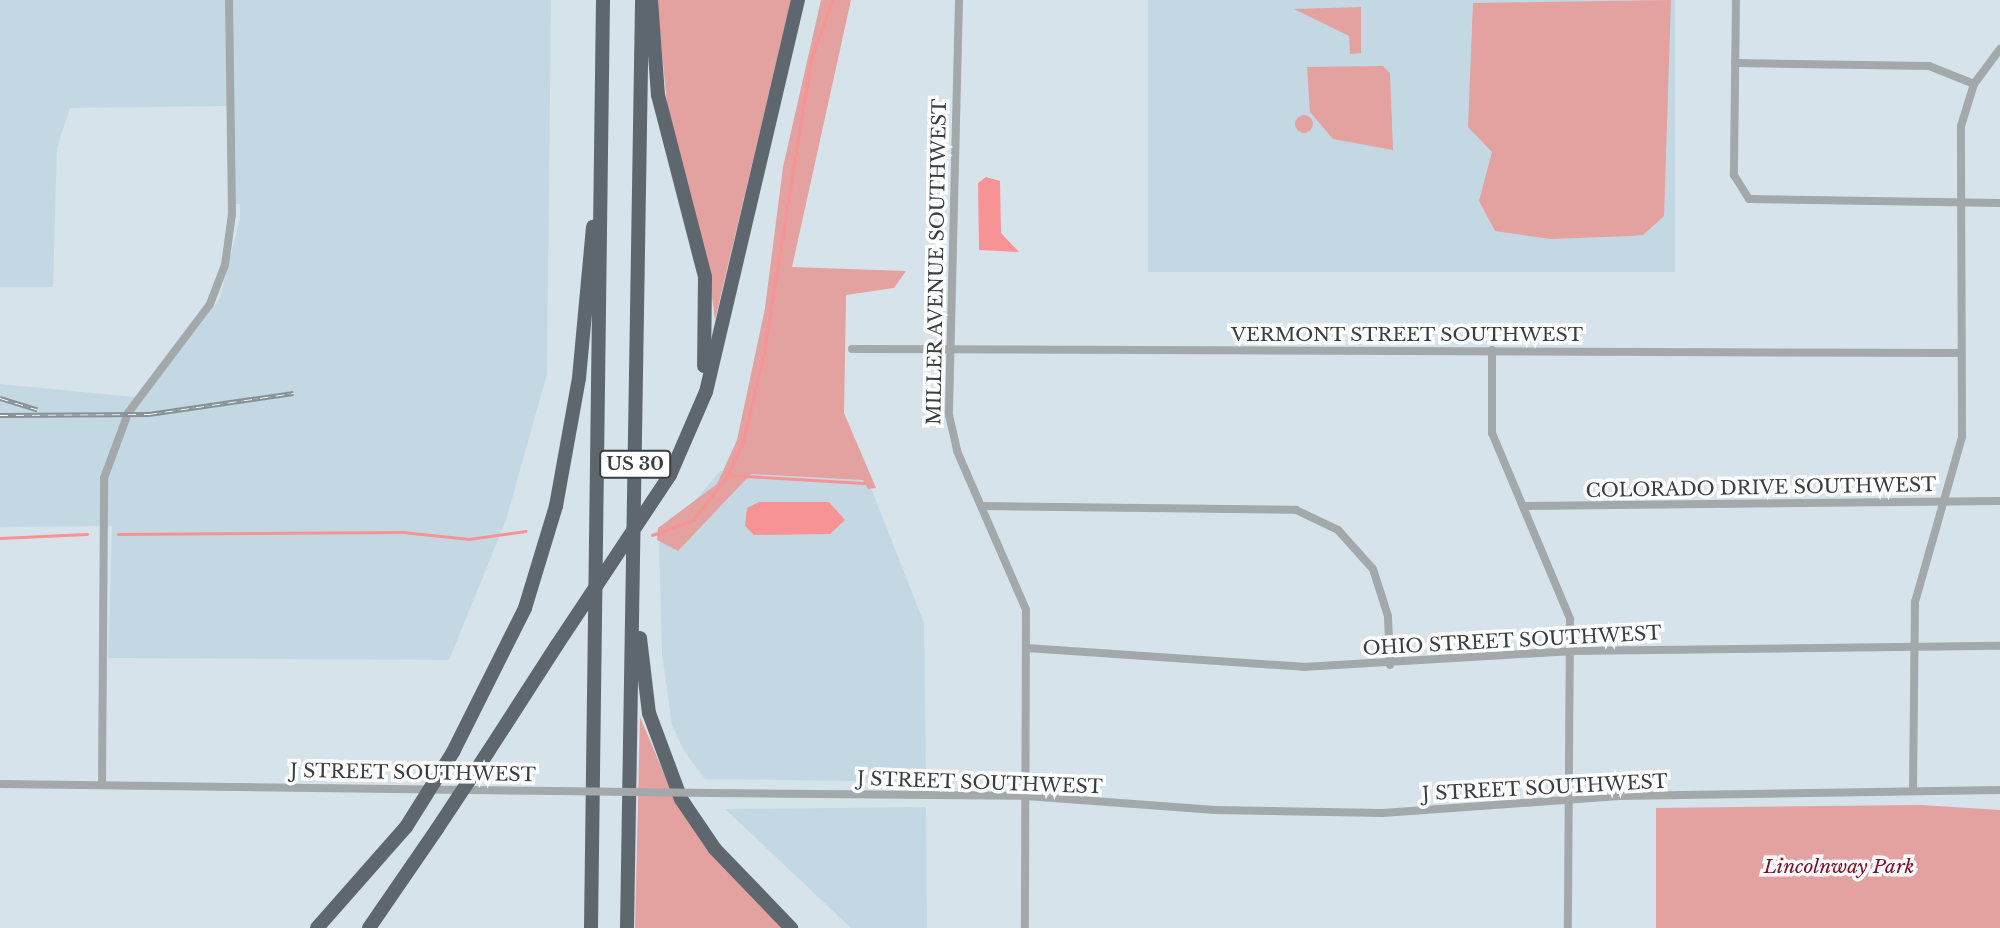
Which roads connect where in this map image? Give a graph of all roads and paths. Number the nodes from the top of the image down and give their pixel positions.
1 (229, 0) edge
2 (603, 0) edge
3 (642, 0) edge
4 (651, 0) edge
5 (798, 0) edge
6 (959, 0) edge
7 (1736, 0) edge
8 (2000, 49) edge
9 (1735, 63) junction
10 (1974, 84) junction
11 (602, 139) junction
12 (1961, 203) junction
13 (2000, 203) edge
14 (852, 349) dead end
15 (948, 349) junction
16 (1492, 350) junction
17 (1961, 353) junction
18 (698, 409) junction
19 (635, 480) junction
20 (1945, 502) junction
21 (2000, 502) edge
22 (982, 506) junction
23 (1523, 506) junction
24 (2000, 646) edge
25 (1912, 647) junction
26 (1027, 648) junction
27 (1570, 652) junction
28 (1390, 665) junction
29 (0, 784) edge
30 (102, 785) junction
31 (1913, 790) junction
32 (2000, 790) edge
33 (1026, 796) junction
34 (1569, 800) junction
35 (317, 928) edge
36 (369, 928) edge
37 (591, 928) edge
38 (627, 928) edge
39 (792, 928) edge
40 (1025, 928) edge
41 (1568, 928) edge

1 - 30 street
2 - 11 highway, US 30
3 - 19 highway, US 30
4 - 18 highway
5 - 18 highway
6 - 15 street, MILLER AVENUE SOUTHWEST
7 - 9 street
8 - 10 street
9 - 10 street
9 - 12 street
10 - 12 street
11 - 35 highway, bridge
11 - 37 highway, US 30
12 - 13 street
12 - 17 street
14 - 15 street, VERMONT STREET SOUTHWEST
15 - 16 street, VERMONT STREET SOUTHWEST
15 - 22 street, MILLER AVENUE SOUTHWEST
16 - 17 street, VERMONT STREET SOUTHWEST
16 - 23 street
17 - 20 street
18 - 36 highway, bridge
19 - 38 highway, US 30
19 - 39 highway
20 - 21 street, COLORADO DRIVE SOUTHWEST
20 - 23 street, COLORADO DRIVE SOUTHWEST
20 - 25 street
22 - 26 street, MILLER AVENUE SOUTHWEST
22 - 28 street
23 - 27 street
24 - 25 street, OHIO STREET SOUTHWEST
25 - 27 street, OHIO STREET SOUTHWEST
25 - 31 street
26 - 28 street, OHIO STREET SOUTHWEST
26 - 33 street, MILLER AVENUE SOUTHWEST
27 - 28 street, OHIO STREET SOUTHWEST
27 - 34 street
29 - 30 street, J STREET SOUTHWEST
30 - 33 street, J STREET SOUTHWEST, bridge
31 - 32 street, J STREET SOUTHWEST
31 - 34 street, J STREET SOUTHWEST
33 - 34 street, J STREET SOUTHWEST
33 - 40 street, MILLER AVENUE SOUTHWEST
34 - 41 street

